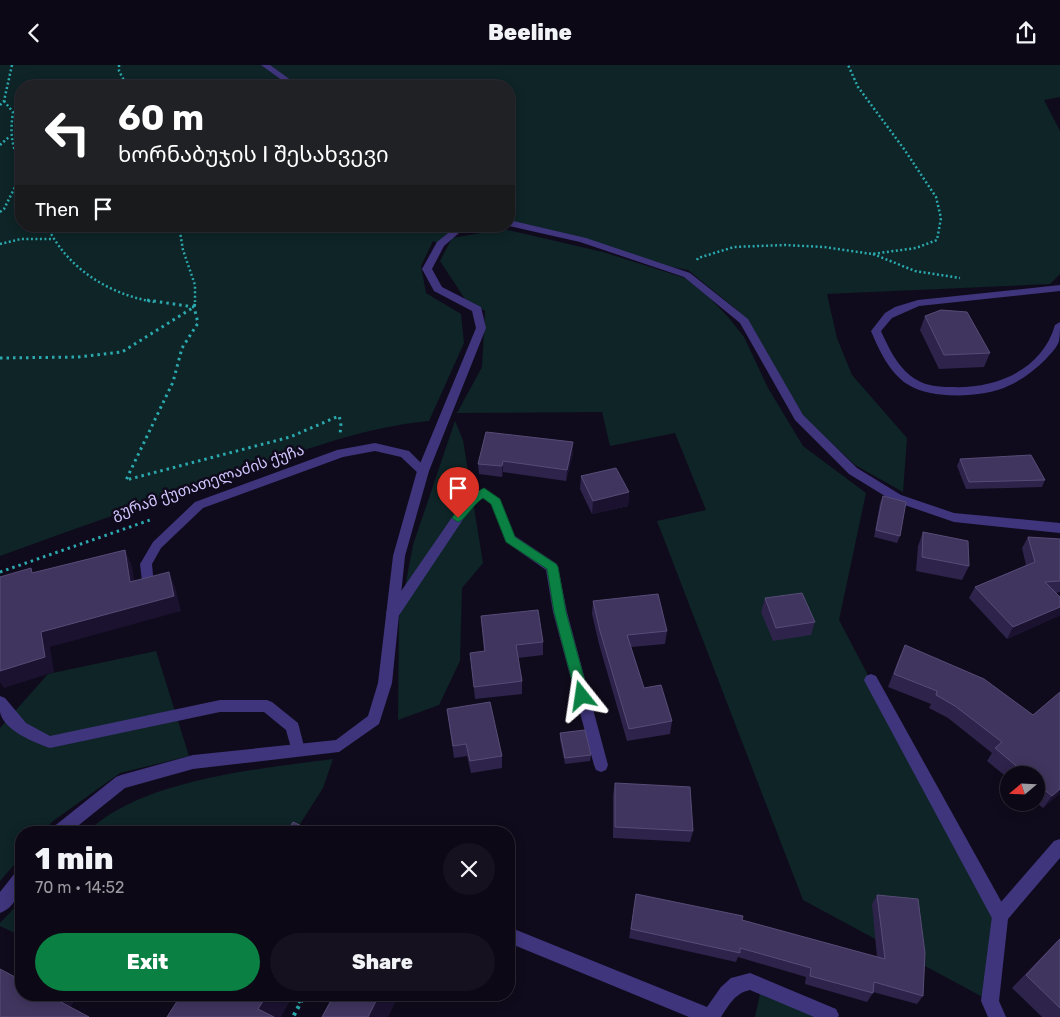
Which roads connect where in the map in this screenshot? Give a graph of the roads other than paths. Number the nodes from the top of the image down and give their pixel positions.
1 (265, 65) edge
2 (286, 80) edge
3 (515, 224) edge
4 (455, 232) edge
5 (1060, 288) edge
6 (1060, 325) edge
7 (424, 471) junction
8 (1060, 528) edge
9 (148, 586) edge
10 (394, 613) junction
11 (871, 680) dead end
12 (0, 702) edge
13 (298, 750) junction
14 (601, 765) dead end
15 (66, 826) edge
16 (1060, 846) edge
17 (15, 886) edge
18 (0, 905) edge
19 (1000, 916) junction
20 (515, 937) edge
21 (830, 1015) dead end
22 (710, 1017) edge
23 (997, 1017) edge

1 - 2 street
3 - 8 street
4 - 7 street
5 - 6 street
7 - 9 street, გურამ ქუთათელაძის ქუჩა
7 - 10 street
10 - 13 street
10 - 14 street
11 - 19 street
12 - 13 street
13 - 15 street
16 - 19 street
17 - 18 street
19 - 23 street
20 - 22 street
21 - 22 street

